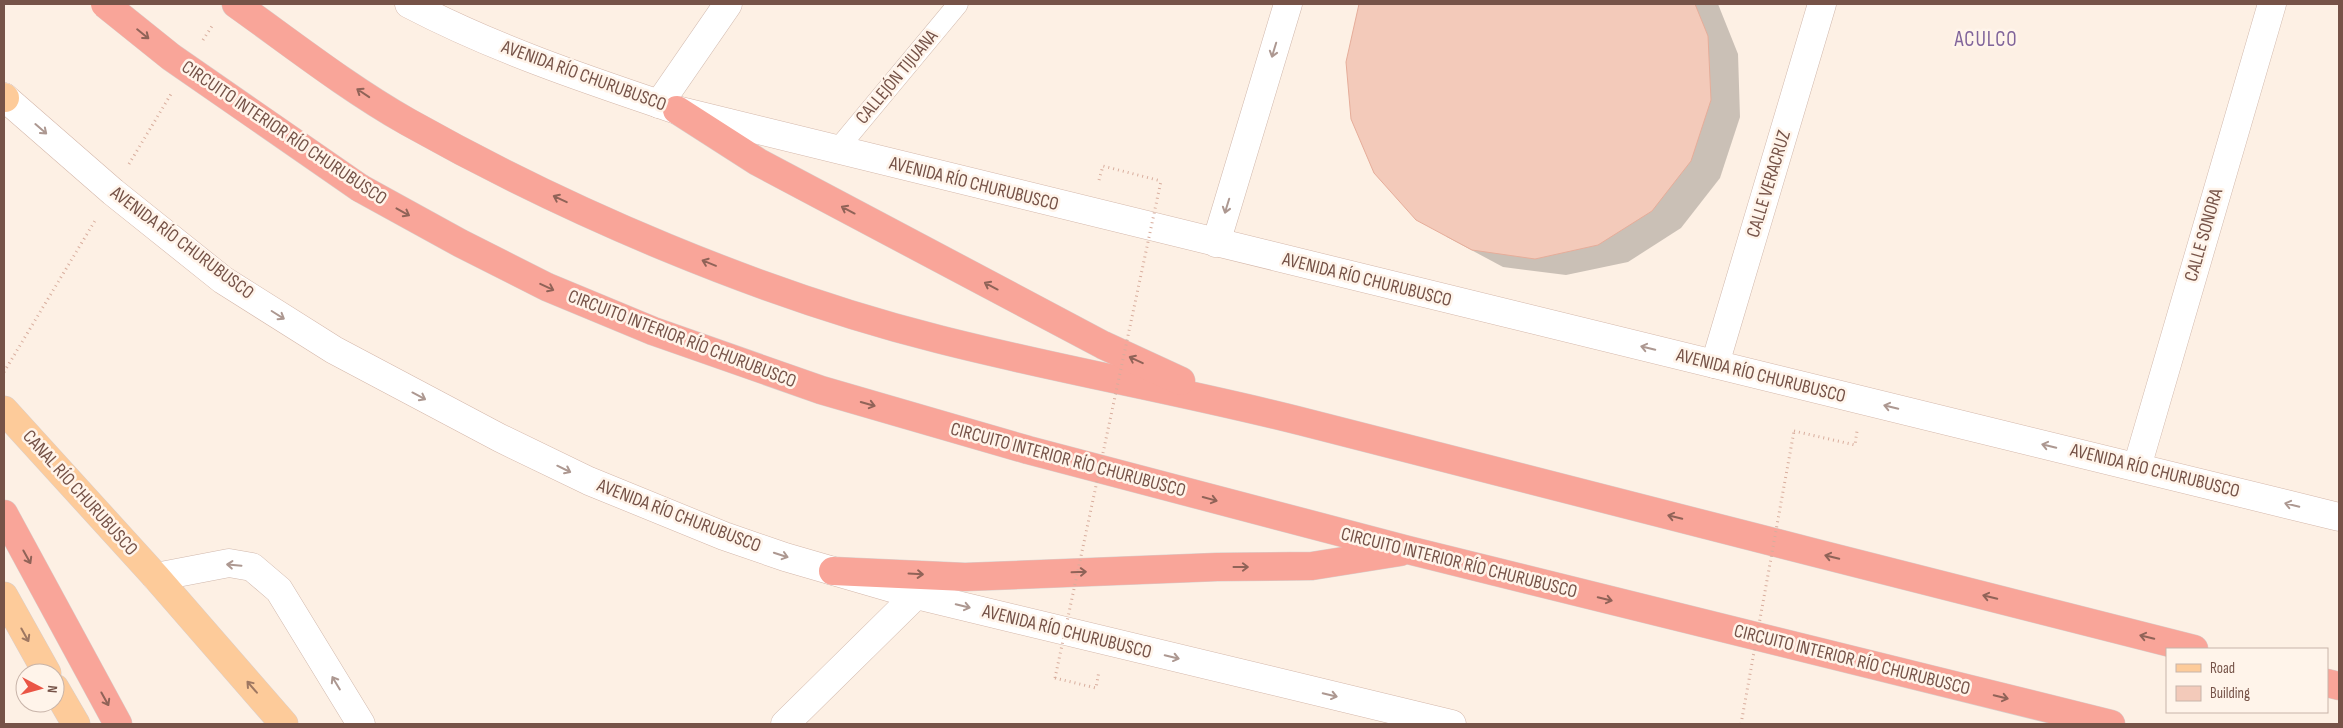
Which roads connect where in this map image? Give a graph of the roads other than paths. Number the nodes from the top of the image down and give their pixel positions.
1 (105, 4) edge
2 (236, 4) edge
3 (728, 4) edge
4 (958, 4) edge
5 (1288, 4) edge
6 (1822, 4) edge
7 (2272, 4) edge
8 (418, 6) edge
9 (4, 97) edge
10 (668, 107) junction
11 (836, 150) junction
12 (1216, 243) junction
13 (1715, 364) junction
14 (1228, 402) junction
15 (4, 410) edge
16 (2136, 467) junction
17 (4, 514) edge
18 (2339, 516) edge
19 (1408, 550) junction
20 (832, 571) junction
21 (156, 577) junction
22 (916, 595) junction
23 (4, 596) edge
24 (2190, 648) edge
25 (41, 663) edge
26 (65, 705) edge
27 (1404, 719) edge
28 (76, 724) edge
29 (118, 724) edge
30 (284, 724) edge
31 (361, 724) edge
32 (785, 724) edge
33 (1452, 724) edge
34 (2111, 724) edge

1 -> 19 highway, CIRCUITO INTERIOR RÍO CHURUBUSCO, bridge
14 -> 2 highway
3 - 10 main road
4 - 11 lane, CALLEJÓN TIJUANA
5 -> 12 main road
6 - 13 main road, CALLE VERACRUZ
7 - 16 main road, CALLE SONORA
8 - 10 main road, AVENIDA RÍO CHURUBUSCO
9 -> 20 main road, AVENIDA RÍO CHURUBUSCO
10 - 11 main road, AVENIDA RÍO CHURUBUSCO
14 -> 10 highway
11 - 12 main road, AVENIDA RÍO CHURUBUSCO
13 -> 12 main road, AVENIDA RÍO CHURUBUSCO
16 -> 13 main road, AVENIDA RÍO CHURUBUSCO
24 -> 14 highway
15 - 21 main road, CANAL RÍO CHURUBUSCO
18 -> 16 main road, AVENIDA RÍO CHURUBUSCO
17 -> 29 highway
20 -> 19 highway
19 -> 34 highway, CIRCUITO INTERIOR RÍO CHURUBUSCO
20 - 22 main road, AVENIDA RÍO CHURUBUSCO
30 -> 21 main road, CANAL RÍO CHURUBUSCO
31 -> 21 main road
22 -> 27 main road, AVENIDA RÍO CHURUBUSCO
22 - 32 main road
23 -> 25 main road
26 - 28 main road
27 - 33 main road, AVENIDA RÍO CHURUBUSCO

